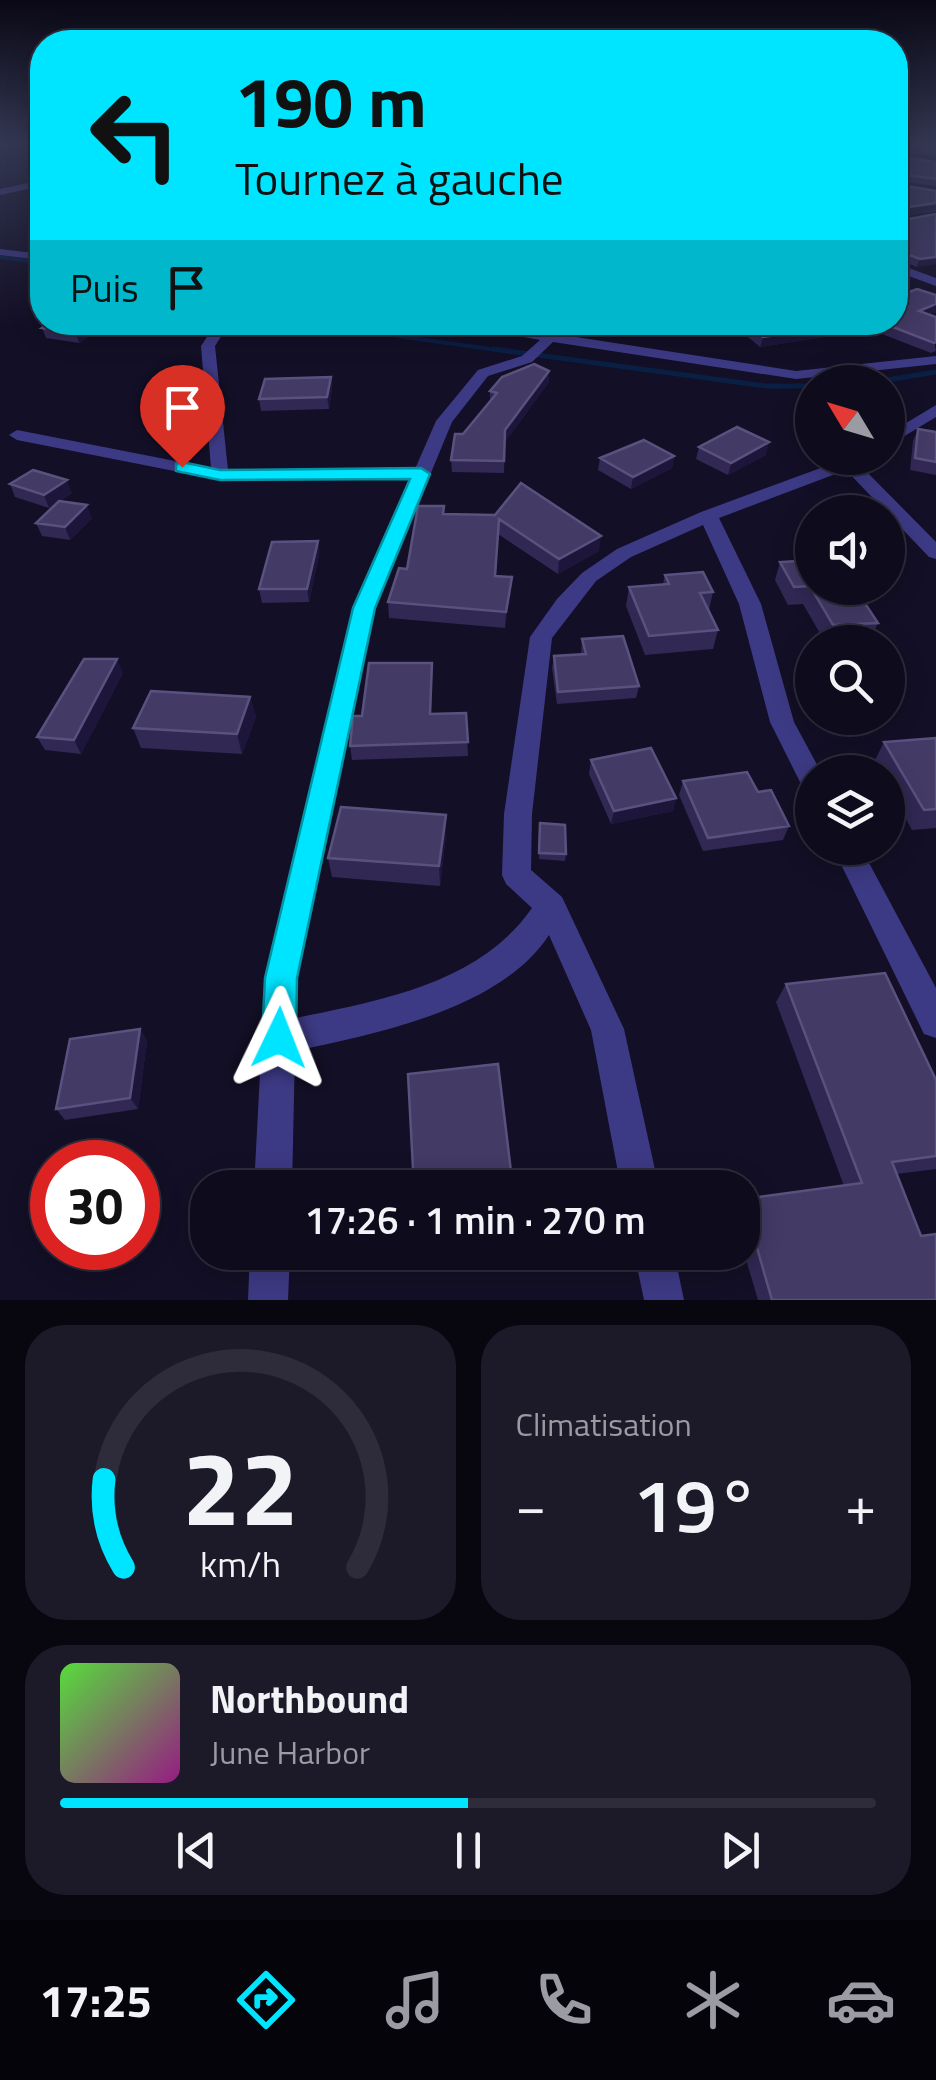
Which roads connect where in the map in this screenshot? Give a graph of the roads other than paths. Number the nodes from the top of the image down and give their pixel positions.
1 (0, 252) edge
2 (30, 255) edge
3 (908, 272) edge
4 (935, 281) edge
5 (215, 335) edge
6 (516, 335) edge
7 (566, 335) edge
8 (546, 346) junction
9 (936, 360) edge
10 (936, 410) edge
11 (905, 430) edge
12 (17, 435) dead end
13 (421, 474) junction
14 (220, 475) junction
15 (818, 475) edge
16 (868, 475) edge
17 (708, 516) junction
18 (936, 552) edge
19 (799, 755) edge
20 (856, 865) edge
21 (551, 906) junction
22 (936, 1022) edge
23 (279, 1038) junction
24 (274, 1170) edge
25 (636, 1170) edge
26 (269, 1270) edge
27 (658, 1270) edge
28 (268, 1300) edge
29 (664, 1300) edge

1 - 2 street
3 - 4 street
5 - 14 street
6 - 8 street
7 - 8 street
8 - 9 street
8 - 13 street
10 - 11 street
12 - 14 street
13 - 14 street
13 - 23 street
15 - 17 street
16 - 18 street
17 - 19 street
17 - 21 street
20 - 22 street
21 - 23 street
21 - 25 street
23 - 24 street
26 - 28 street
27 - 29 street

